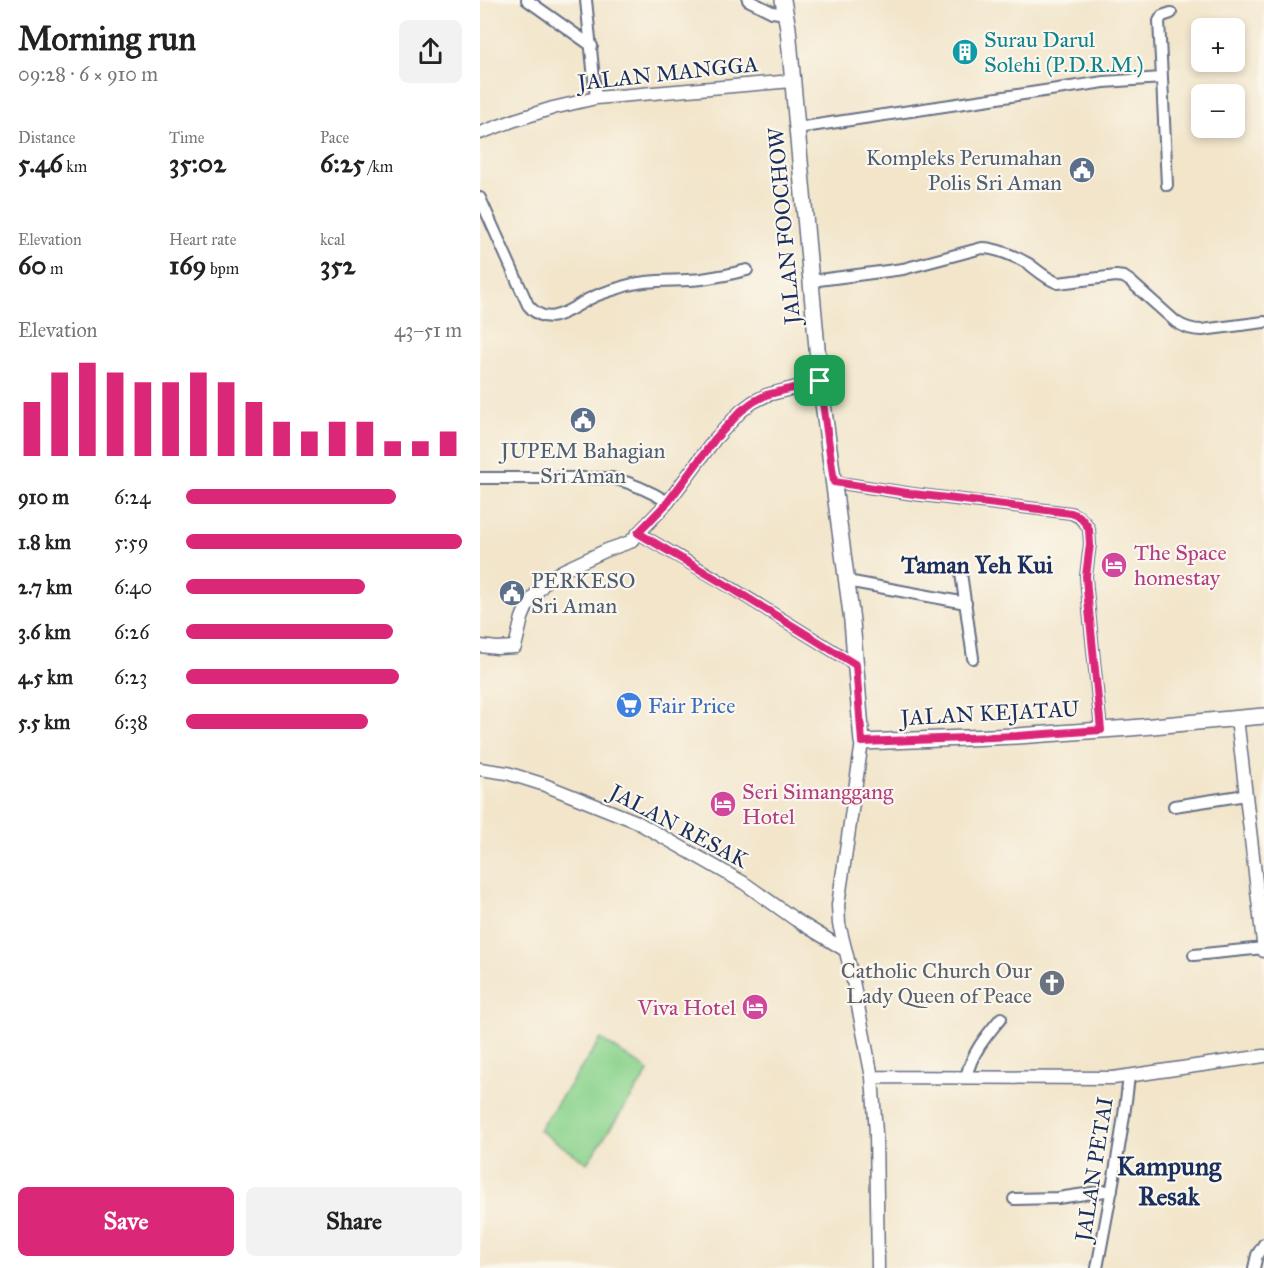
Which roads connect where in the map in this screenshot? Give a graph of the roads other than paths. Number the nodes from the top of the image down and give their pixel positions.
1 (527, 0) edge
2 (586, 0) edge
3 (748, 0) edge
4 (776, 9) edge
5 (1171, 13) dead end
6 (592, 46) junction
7 (1162, 78) junction
8 (792, 81) junction
9 (596, 98) junction
10 (797, 128) junction
11 (480, 133) edge
12 (1167, 185) dead end
13 (480, 198) edge
14 (747, 270) dead end
15 (811, 281) junction
16 (1264, 322) edge
17 (820, 381) junction
18 (480, 478) edge
19 (834, 482) junction
20 (668, 502) junction
21 (638, 533) junction
22 (961, 573) dead end
23 (847, 580) junction
24 (966, 603) junction
25 (480, 646) edge
26 (973, 658) dead end
27 (856, 665) junction
28 (1264, 716) edge
29 (1238, 718) junction
30 (1101, 730) junction
31 (862, 742) junction
32 (480, 769) edge
33 (1246, 795) junction
34 (1174, 806) dead end
35 (1260, 876) edge
36 (1264, 949) edge
37 (845, 950) junction
38 (1194, 956) dead end
39 (1001, 1018) dead end
40 (1264, 1056) edge
41 (1128, 1076) junction
42 (872, 1077) junction
43 (966, 1077) junction
44 (1112, 1190) junction
45 (1014, 1199) dead end
46 (1264, 1244) edge
47 (878, 1268) edge
48 (1097, 1268) edge
49 (1254, 1268) edge

1 - 6 street
2 - 6 street
3 - 4 street
4 - 8 main road, JALAN FOOCHOW
5 - 7 street
6 - 9 street
7 - 10 street
7 - 12 street
8 - 9 street, JALAN MANGGA
8 - 10 main road, JALAN FOOCHOW
9 - 11 street, JALAN MANGGA
10 - 15 main road, JALAN FOOCHOW
13 - 14 street
15 - 16 street
15 - 17 main road, JALAN FOOCHOW
17 - 19 main road, JALAN FOOCHOW
17 - 20 street
18 - 20 street
19 - 23 main road, JALAN FOOCHOW
19 - 30 street
20 - 21 street
21 - 25 street
21 - 27 street
22 - 24 street
23 - 24 street
23 - 27 main road, JALAN FOOCHOW
24 - 26 street
27 - 31 main road, JALAN FOOCHOW
28 - 29 main road, JALAN KEJATAU
29 - 30 main road, JALAN KEJATAU
29 - 33 street
30 - 31 main road, JALAN KEJATAU
31 - 37 street, JALAN FOOCHOW
32 - 37 street, JALAN RESAK
33 - 34 street
33 - 35 street
35 - 36 street
36 - 38 street
37 - 42 street, JALAN FOOCHOW
39 - 43 street
40 - 41 street
41 - 43 street
41 - 44 street, JALAN PETAI
42 - 43 street
42 - 47 street, JALAN FOOCHOW
44 - 45 street
44 - 48 street, JALAN PETAI
46 - 49 street

